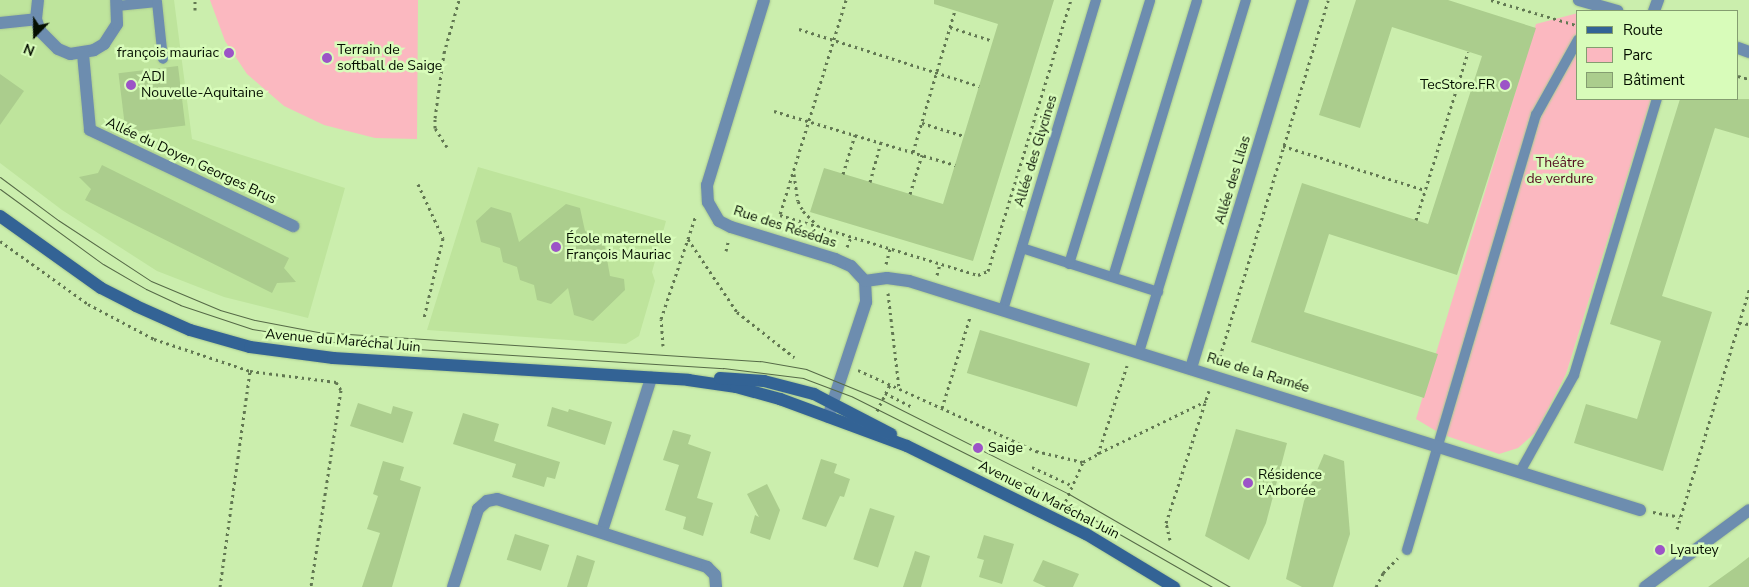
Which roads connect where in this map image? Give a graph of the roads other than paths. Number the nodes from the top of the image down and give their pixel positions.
1 (38, 0) edge
2 (764, 0) edge
3 (1096, 0) edge
4 (1150, 0) edge
5 (1197, 0) edge
6 (1246, 0) edge
7 (1303, 0) edge
8 (1579, 0) edge
9 (117, 3) edge
10 (1604, 4) edge
11 (36, 19) junction
12 (0, 23) edge
13 (1576, 44) edge
14 (83, 54) junction
15 (163, 59) dead end
16 (1657, 100) edge
17 (0, 216) edge
18 (293, 226) dead end
19 (1022, 248) junction
20 (1069, 264) junction
21 (1113, 277) junction
22 (865, 280) junction
23 (1158, 292) junction
24 (1003, 310) junction
25 (1139, 352) junction
26 (1191, 368) junction
27 (651, 378) junction
28 (688, 380) junction
29 (833, 402) junction
30 (828, 417) junction
31 (1436, 445) junction
32 (907, 446) junction
33 (1520, 470) junction
34 (1640, 510) road end
35 (1749, 510) edge
36 (602, 531) junction
37 (1407, 550) road end
38 (453, 587) edge
39 (716, 587) edge
40 (1174, 587) edge
41 (1645, 587) edge

1 - 11 street
2 - 22 street, Rue des Résédas
3 - 19 lane, Allée des Glycines
4 - 20 lane
5 - 21 lane
6 - 23 lane
7 - 26 street, Allée des Lilas
8 - 10 street
9 - 14 street
9 - 15 lane
11 - 12 street
11 - 14 street
13 - 31 lane
14 - 18 street, Allée du Doyen Georges Brus
16 - 33 lane
17 - 27 main road, Avenue du Maréchal Juin
19 - 20 lane
19 - 24 lane, Allée des Glycines
20 - 21 lane
21 - 23 lane
22 - 24 street, Rue de la Ramée
22 - 29 street
23 - 25 lane
24 - 25 street, Rue de la Ramée
25 - 26 street, Rue de la Ramée
26 - 31 street, Rue de la Ramée
27 - 28 main road, Avenue du Maréchal Juin
27 - 36 street
28 - 29 main road, Avenue du Maréchal Juin
28 - 30 main road, Avenue du Maréchal Juin
29 - 30 street
29 - 32 main road, Avenue du Maréchal Juin
30 - 32 main road, Avenue du Maréchal Juin
31 - 33 street, Rue de la Ramée
31 - 37 lane
32 - 40 main road, Avenue du Maréchal Juin
33 - 34 street, Rue de la Ramée
35 - 41 street
36 - 38 street
36 - 39 street

